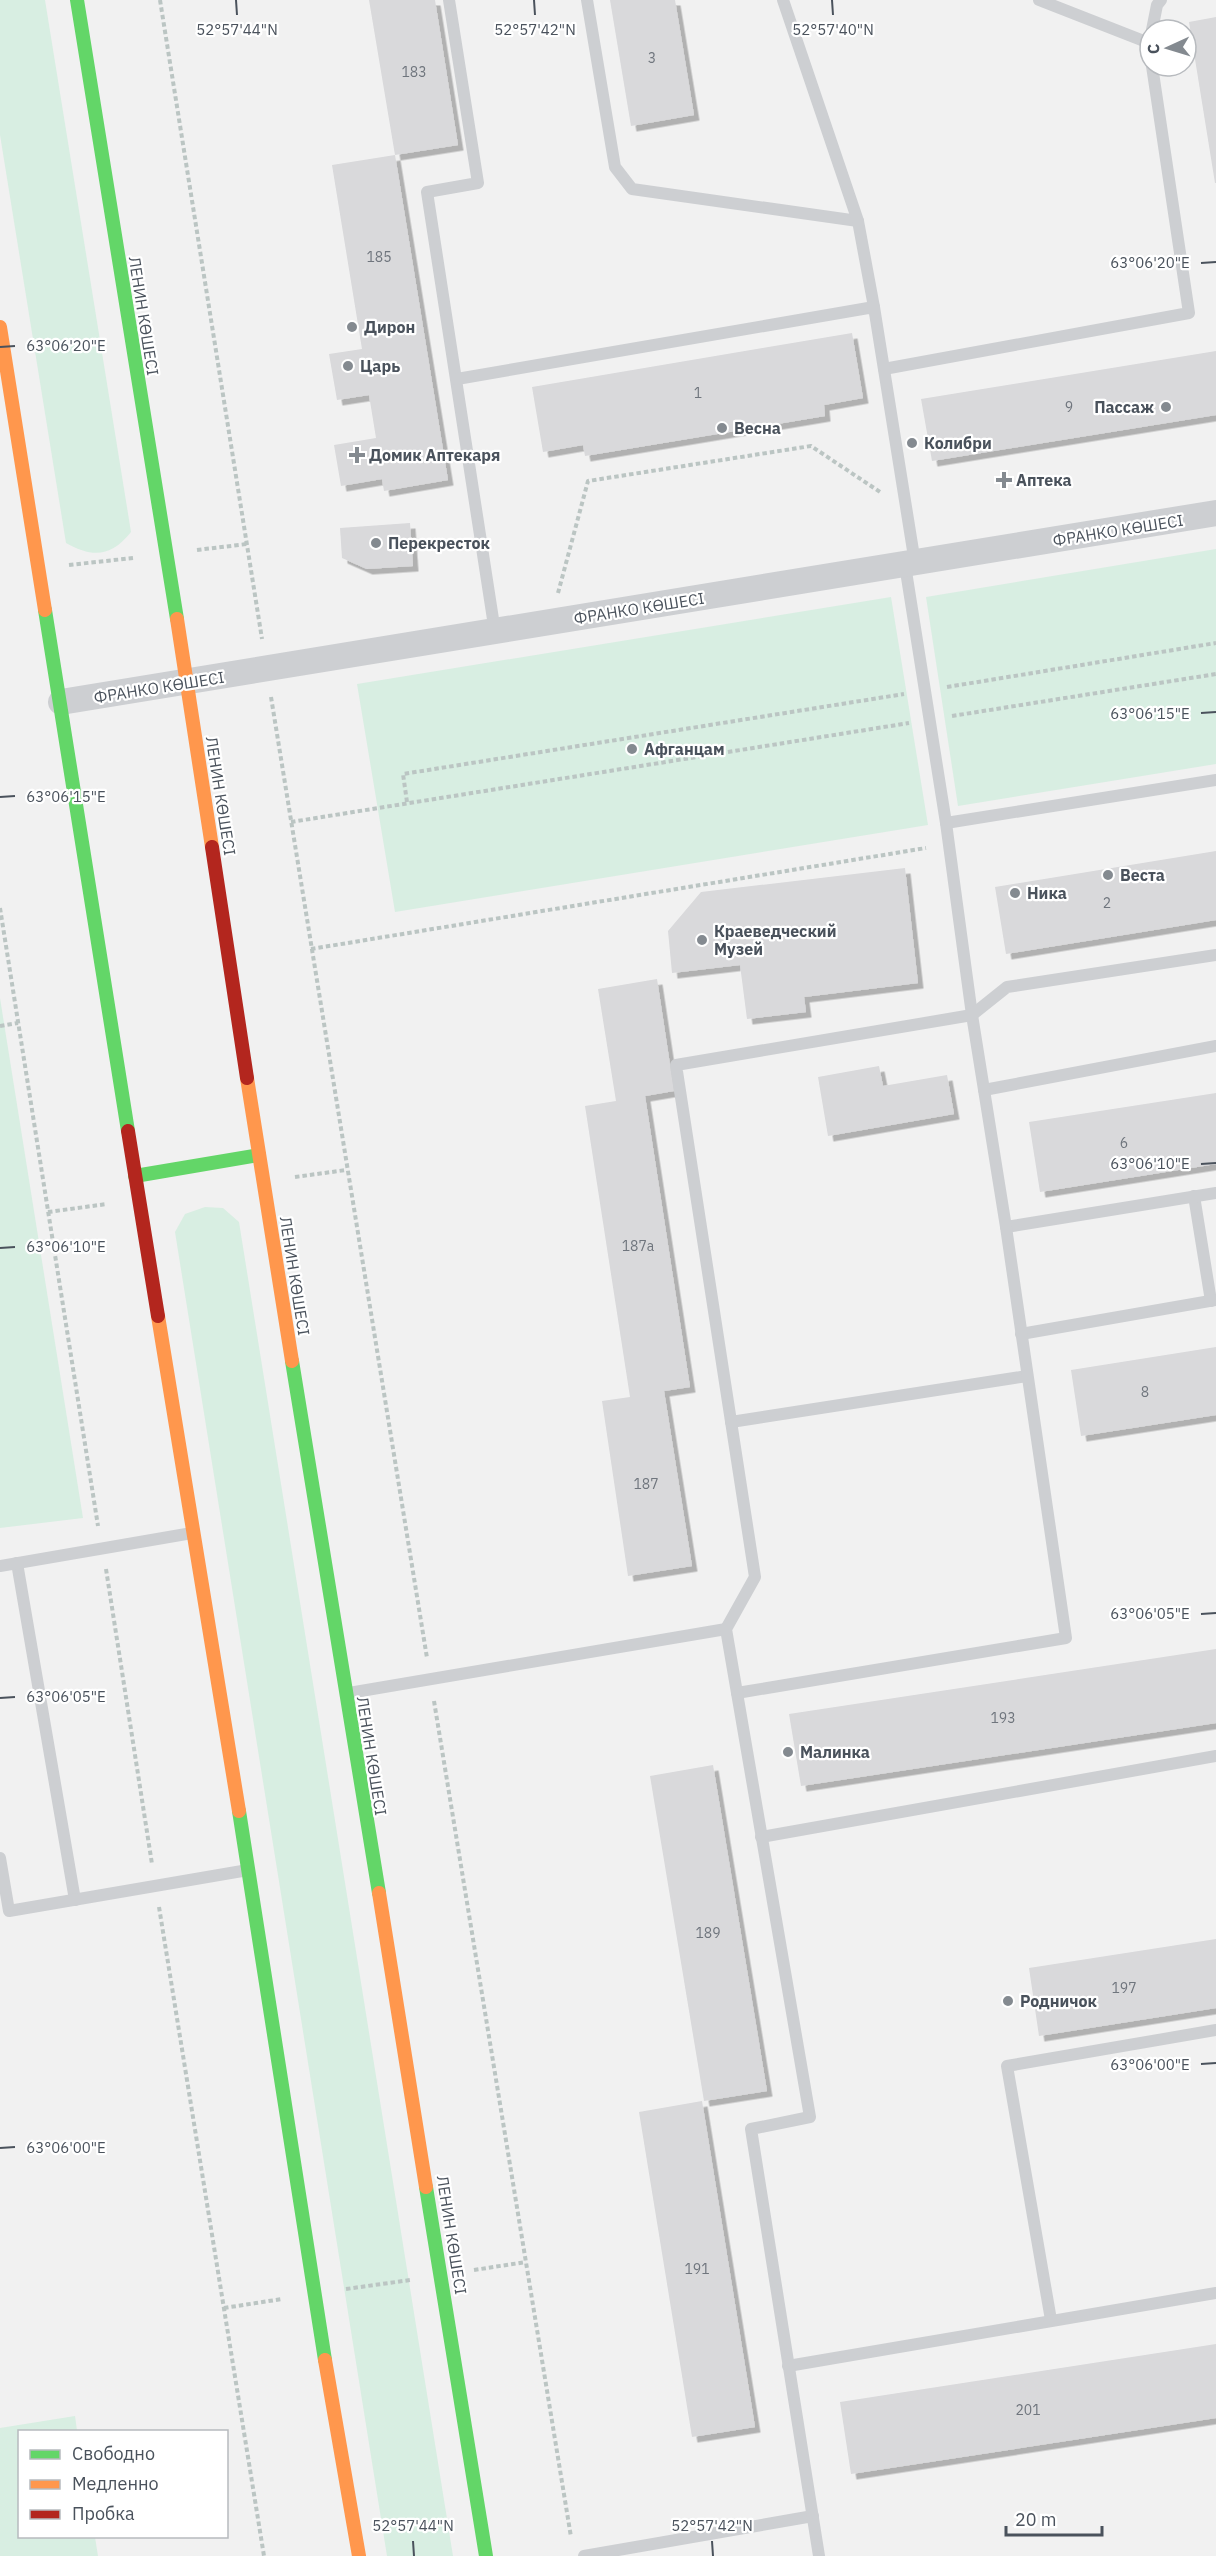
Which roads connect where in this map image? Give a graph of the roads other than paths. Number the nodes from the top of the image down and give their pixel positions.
1 (77, 0) edge
2 (449, 0) edge
3 (587, 0) edge
4 (783, 0) edge
5 (1039, 0) edge
6 (1161, 0) edge
7 (1154, 18) edge
8 (1138, 39) edge
9 (1154, 78) edge
10 (858, 221) junction
11 (874, 307) junction
12 (0, 327) edge
13 (884, 369) junction
14 (457, 379) junction
15 (1216, 513) edge
16 (910, 564) junction
17 (495, 632) junction
18 (187, 682) junction
19 (61, 702) junction
20 (1216, 780) edge
21 (946, 824) junction
22 (1216, 955) edge
23 (972, 1015) junction
24 (1216, 1046) edge
25 (984, 1090) junction
26 (259, 1155) junction
27 (135, 1176) junction
28 (1216, 1192) edge
29 (1194, 1196) junction
30 (1006, 1227) junction
31 (1214, 1301) edge
32 (1021, 1334) junction
33 (1027, 1376) junction
34 (731, 1422) junction
35 (193, 1533) junction
36 (17, 1563) junction
37 (0, 1566) edge
38 (726, 1629) junction
39 (345, 1693) junction
40 (737, 1693) junction
41 (1216, 1756) edge
42 (761, 1837) junction
43 (0, 1858) edge
44 (249, 1870) junction
45 (75, 1900) junction
46 (1216, 2030) edge
47 (1216, 2293) edge
48 (1051, 2320) junction
49 (788, 2366) junction
50 (813, 2516) junction
51 (359, 2556) edge
52 (486, 2556) edge
53 (584, 2556) edge
54 (819, 2556) edge

1 - 18 main road, ЛЕНИН КӨШЕСІ
2 - 14 lane
3 - 10 lane
4 - 10 lane
5 - 8 lane
6 - 7 lane
9 - 13 lane
10 - 11 lane
11 - 13 lane
11 - 14 lane
12 - 19 main road
13 - 16 lane
14 - 17 lane
15 - 16 street, ФРАНКО КӨШЕСІ
16 - 17 street, ФРАНКО КӨШЕСІ
16 - 21 lane
17 - 18 street, ФРАНКО КӨШЕСІ
18 - 19 street, ФРАНКО КӨШЕСІ
18 - 26 main road, ЛЕНИН КӨШЕСІ
19 - 27 main road
20 - 21 lane
21 - 23 lane
22 - 23 lane
23 - 25 lane
23 - 34 lane
24 - 25 lane
25 - 30 lane
26 - 27 main road
26 - 39 main road, ЛЕНИН КӨШЕСІ
27 - 35 main road
28 - 29 lane
29 - 30 lane
29 - 31 lane
30 - 32 lane
31 - 32 lane
32 - 33 lane
33 - 34 lane
33 - 40 lane
34 - 38 lane
35 - 36 lane
35 - 44 main road
36 - 37 lane
36 - 45 lane
38 - 39 lane
38 - 40 lane
39 - 52 main road, ЛЕНИН КӨШЕСІ
40 - 42 lane
41 - 42 lane
42 - 49 lane
43 - 45 lane
44 - 45 lane
44 - 51 main road
46 - 48 lane
47 - 48 lane
48 - 49 lane
49 - 50 lane
50 - 53 lane
50 - 54 lane

